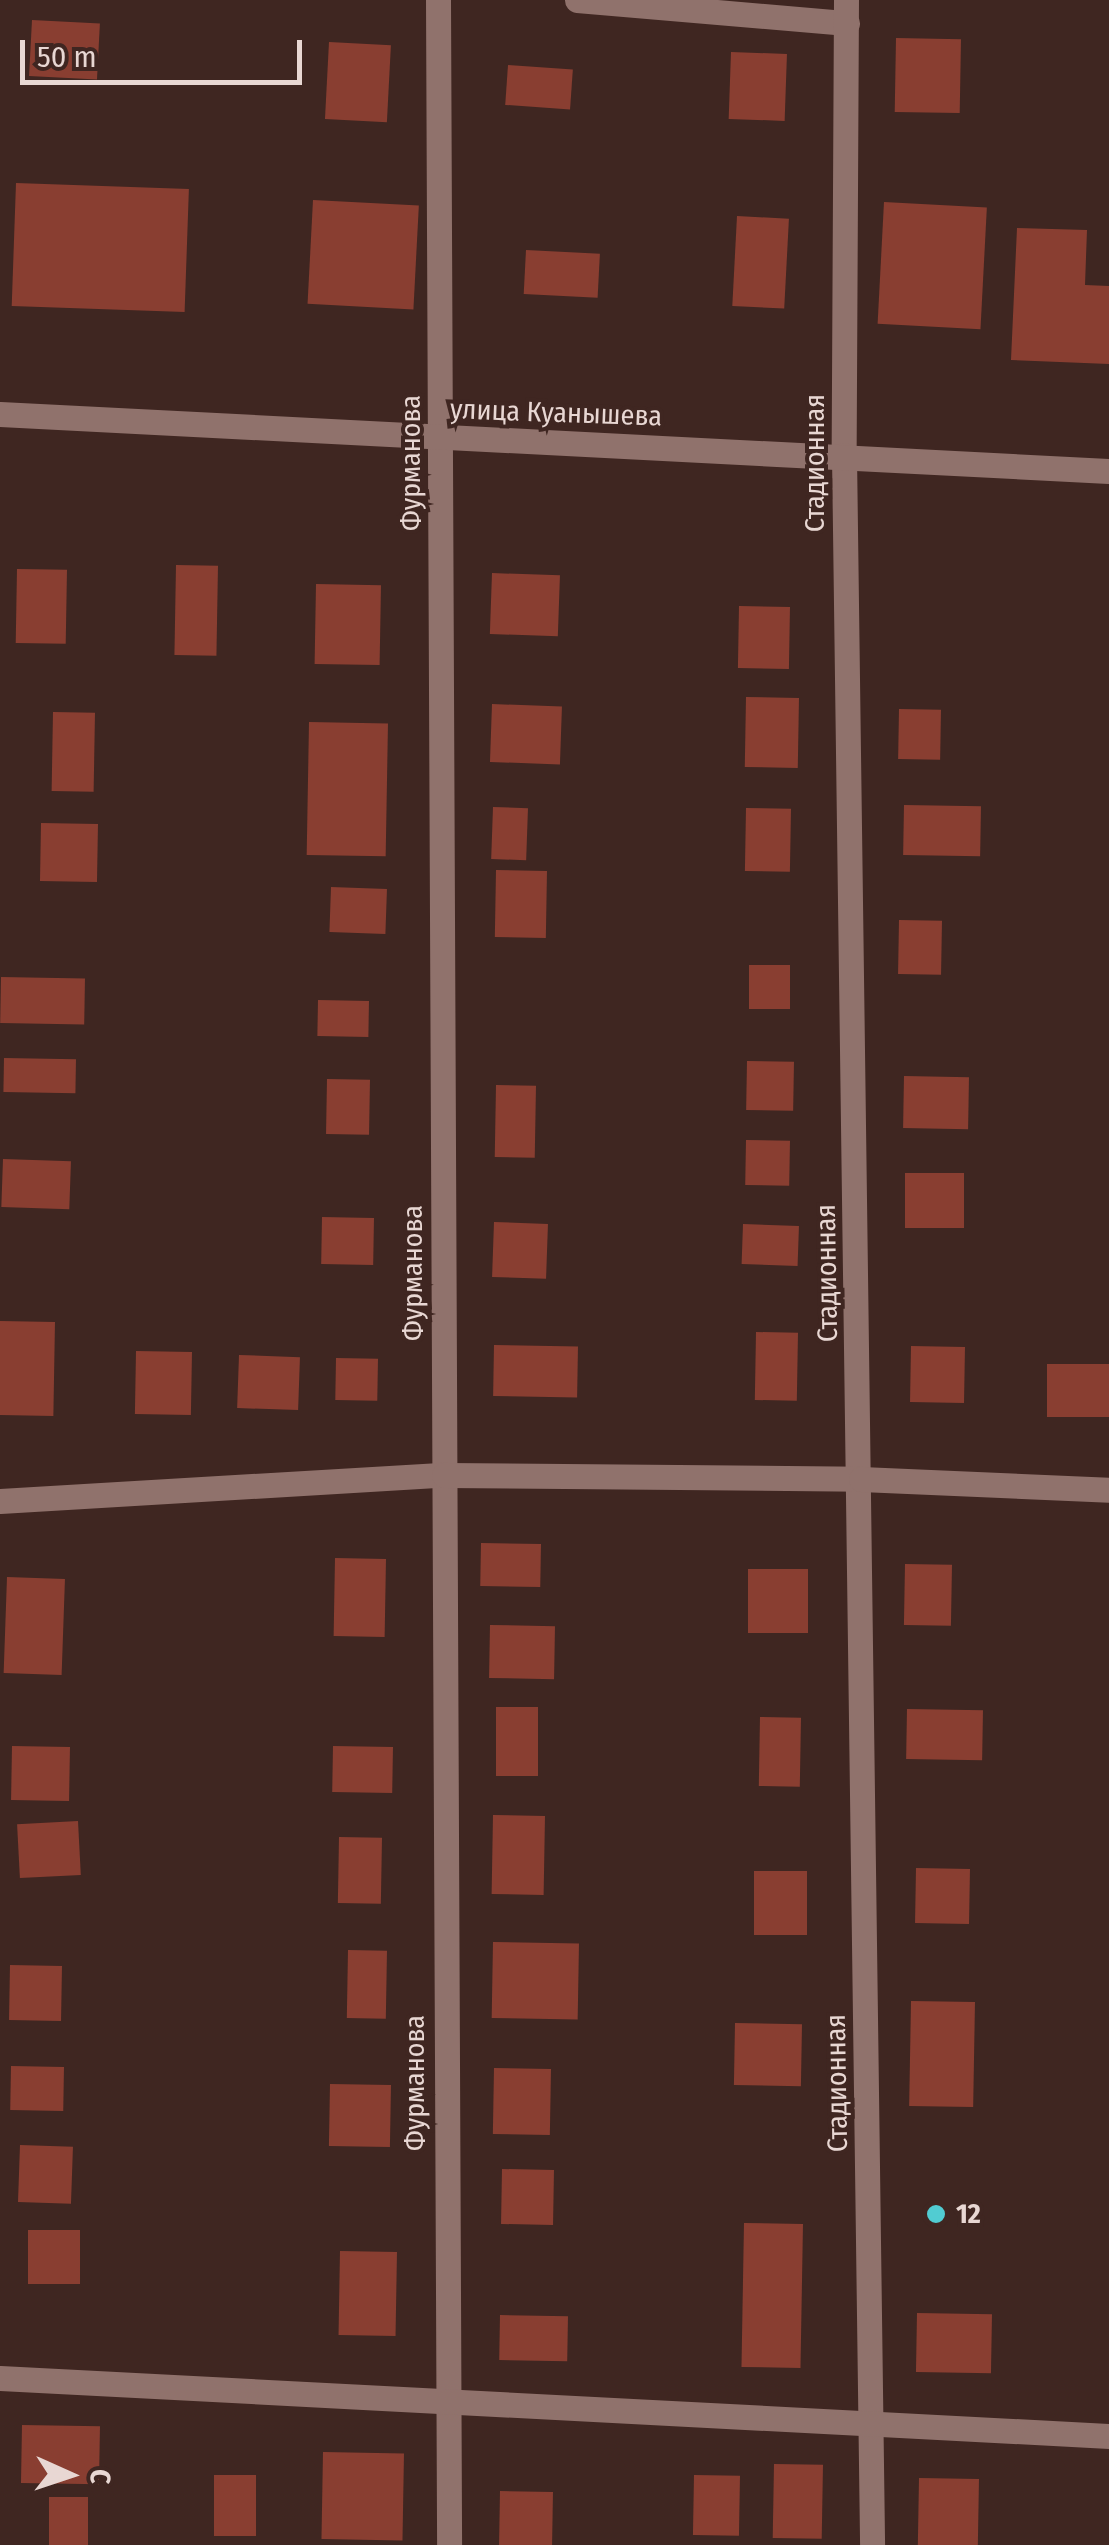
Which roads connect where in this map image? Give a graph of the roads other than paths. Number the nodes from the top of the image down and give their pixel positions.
1 (438, 0) edge
2 (577, 0) edge
3 (847, 12) edge
4 (0, 414) edge
5 (440, 438) junction
6 (844, 455) junction
7 (1109, 471) edge
8 (444, 1475) junction
9 (861, 1478) junction
10 (1109, 1490) edge
11 (0, 1501) edge
12 (0, 2378) edge
13 (446, 2400) junction
14 (870, 2424) junction
15 (1109, 2436) edge
16 (449, 2545) edge
17 (872, 2545) edge

1 - 5 street, Фурманова
2 - 3 street
3 - 6 street, Стадионная
4 - 5 street, улица Куанышева
5 - 6 street, улица Куанышева
5 - 8 street, Фурманова
6 - 7 street, улица Куанышева
6 - 9 street, Стадионная
8 - 9 street
8 - 11 street
8 - 13 street, Фурманова
9 - 10 street
9 - 14 street, Стадионная
12 - 13 street
13 - 14 street
13 - 16 street, Фурманова
14 - 15 street
14 - 17 street, Стадионная

